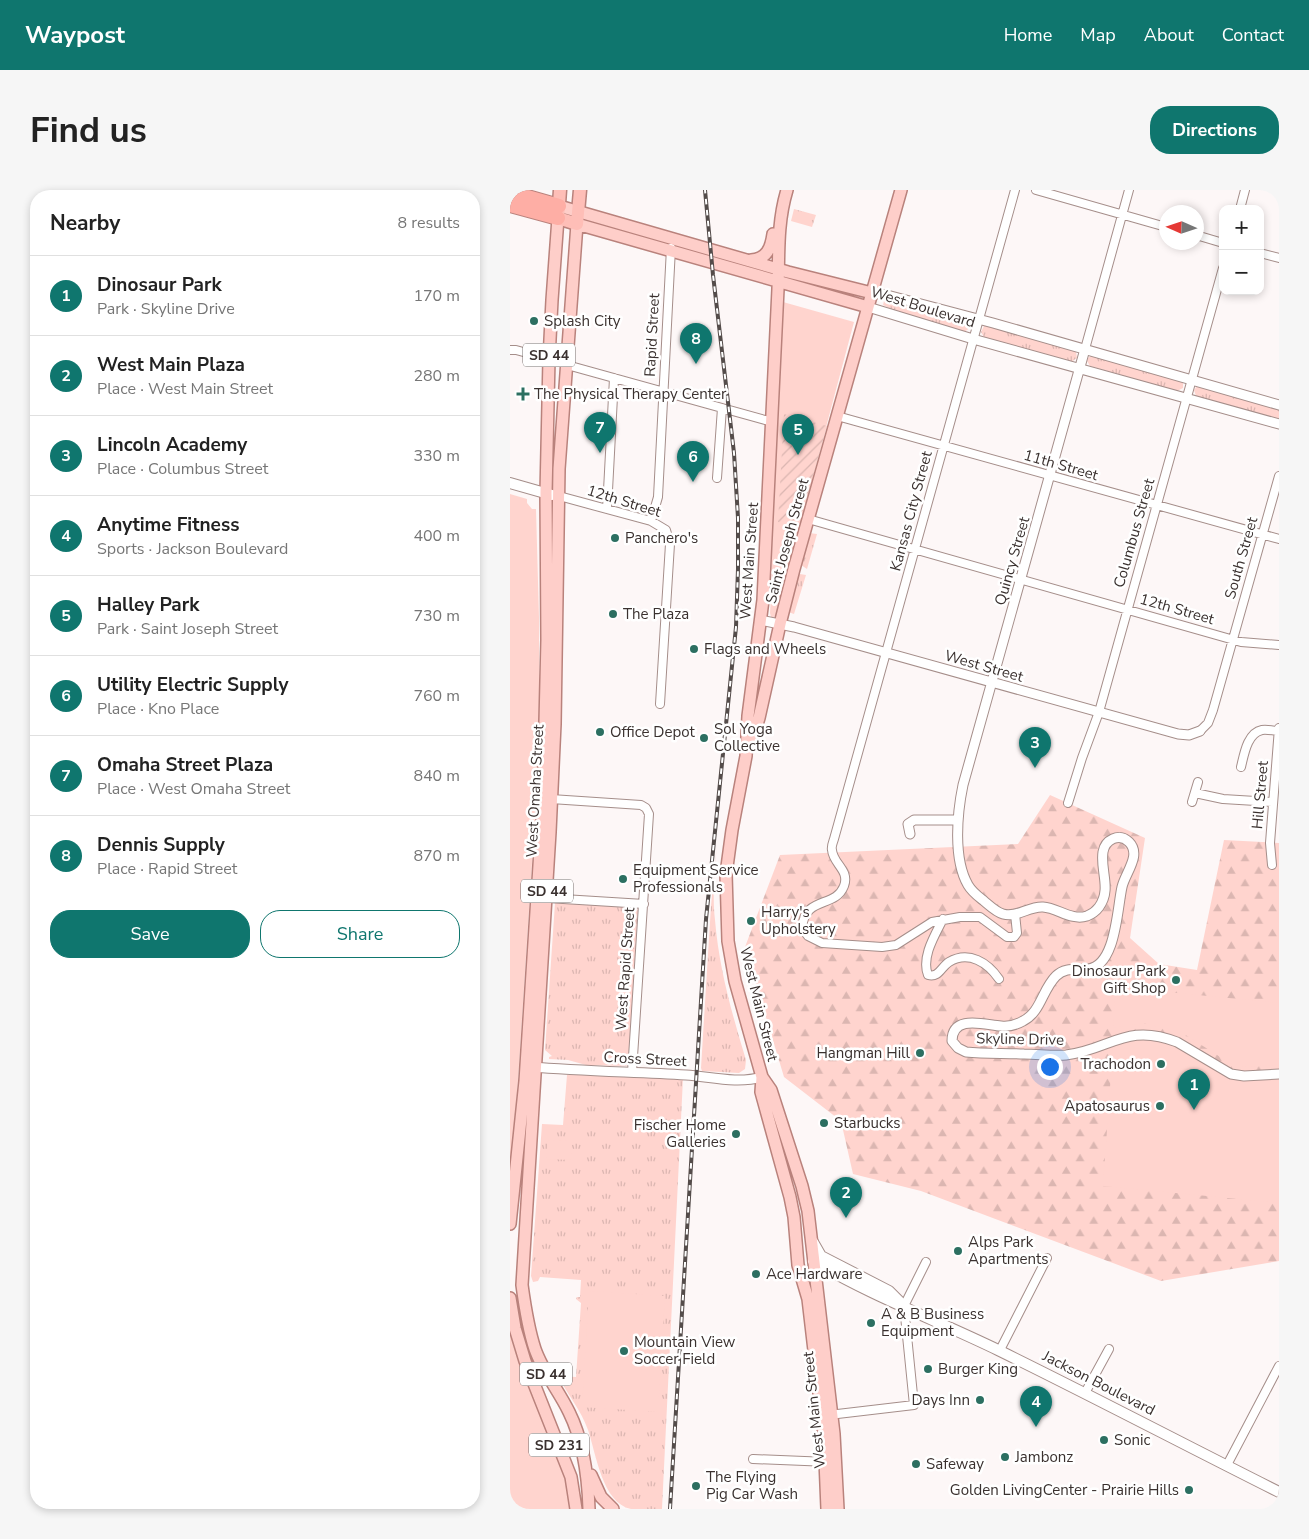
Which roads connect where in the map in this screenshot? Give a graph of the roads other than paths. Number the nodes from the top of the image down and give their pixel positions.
1 (560, 190) edge
2 (580, 190) edge
3 (786, 190) edge
4 (901, 190) edge
5 (1015, 190) edge
6 (1036, 190) edge
7 (1129, 190) edge
8 (1245, 190) edge
9 (510, 192) edge
10 (510, 205) edge
11 (1241, 205) edge
12 (782, 206) junction
13 (559, 212) junction
14 (1122, 214) junction
15 (578, 218) junction
16 (1159, 225) edge
17 (1204, 237) edge
18 (674, 239) junction
19 (1219, 242) edge
20 (670, 251) junction
21 (1264, 254) edge
22 (1279, 258) edge
23 (750, 260) junction
24 (778, 269) junction
25 (778, 281) junction
26 (1219, 282) edge
27 (872, 293) junction
28 (868, 307) junction
29 (978, 320) junction
30 (973, 339) junction
31 (1085, 349) junction
32 (510, 350) edge
33 (549, 359) junction
34 (567, 365) junction
35 (1079, 368) junction
36 (614, 378) junction
37 (1191, 380) junction
38 (663, 392) junction
39 (1186, 397) junction
40 (1279, 405) edge
41 (722, 408) junction
42 (837, 416) junction
43 (772, 421) junction
44 (1279, 424) edge
45 (944, 446) junction
46 (1050, 476) junction
47 (1279, 476) edge
48 (717, 478) dead end
49 (510, 483) edge
50 (546, 493) junction
51 (559, 496) junction
52 (1156, 506) junction
53 (607, 509) junction
54 (808, 519) junction
55 (651, 521) junction
56 (1262, 536) junction
57 (1279, 539) edge
58 (915, 550) junction
59 (765, 564) junction
60 (1020, 579) junction
61 (1127, 609) junction
62 (760, 620) junction
63 (780, 624) junction
64 (1232, 639) junction
65 (1279, 645) edge
66 (886, 653) junction
67 (992, 682) junction
68 (660, 704) dead end
69 (1099, 712) junction
70 (1279, 729) edge
71 (1200, 731) joint
72 (746, 756) junction
73 (1241, 767) dead end
74 (1198, 782) dead end
75 (1195, 793) junction
76 (551, 799) junction
77 (1192, 802) dead end
78 (1272, 802) junction
79 (1068, 803) dead end
80 (958, 820) junction
81 (910, 834) dead end
82 (1272, 865) dead end
83 (547, 898) junction
84 (644, 904) junction
85 (1015, 914) junction
86 (943, 919) junction
87 (999, 979) dead end
88 (531, 1067) junction
89 (632, 1072) junction
90 (1279, 1074) edge
91 (762, 1076) junction
92 (769, 1126) junction
93 (510, 1224) edge
94 (811, 1236) junction
95 (1047, 1258) dead end
96 (926, 1262) dead end
97 (815, 1263) junction
98 (841, 1276) junction
99 (870, 1282) junction
100 (804, 1283) junction
101 (816, 1289) junction
102 (510, 1298) edge
103 (904, 1306) junction
104 (1000, 1350) junction
105 (1109, 1350) dead end
106 (1279, 1366) edge
107 (535, 1385) junction
108 (1085, 1393) junction
109 (827, 1415) junction
110 (584, 1457) junction
111 (753, 1459) dead end
112 (831, 1462) junction
113 (1227, 1465) junction
114 (1279, 1492) edge
115 (576, 1509) edge
116 (582, 1509) edge
117 (589, 1509) edge
118 (613, 1509) edge
119 (827, 1509) edge
120 (838, 1509) edge

1 - 13 highway
2 - 15 highway
3 - 12 main road
4 - 27 main road, Saint Joseph Street
5 - 29 street, Kansas City Street
6 - 14 street
7 - 14 street, Quincy Street
8 - 11 street
9 - 13 highway
10 - 13 highway
12 - 23 main road
12 - 24 main road, West Main Street
13 - 15 highway, West Boulevard
13 - 33 main road, West Omaha Street / SD 44
14 - 16 street
14 - 31 street, Quincy Street
15 - 18 main road, West Boulevard
15 - 20 main road, West Boulevard
15 - 34 main road, West Omaha Street / SD 44
17 - 19 street
18 - 20 street, Rapid Street
18 - 23 main road, West Boulevard
20 - 25 main road, West Boulevard
20 - 38 street, Rapid Street
21 - 22 street
23 - 24 main road, West Boulevard
24 - 25 main road, West Main Street
24 - 27 main road, West Boulevard
25 - 28 main road, West Boulevard
25 - 43 main road, West Main Street
26 - 37 street, Columbus Street
27 - 28 main road, Saint Joseph Street
27 - 29 street, West Boulevard
28 - 30 street, West Boulevard
28 - 42 main road, Saint Joseph Street
29 - 30 street, Kansas City Street
29 - 31 street, West Boulevard
30 - 35 street, West Boulevard
30 - 45 street, Kansas City Street
31 - 35 street, Quincy Street
31 - 37 street, West Boulevard
32 - 33 street
33 - 50 main road, West Omaha Street / SD 44
34 - 36 street
34 - 51 main road, West Omaha Street / SD 44
35 - 39 street, West Boulevard
35 - 46 street, Quincy Street
36 - 38 street
36 - 53 street
37 - 39 street, Columbus Street
37 - 40 street, West Boulevard
38 - 41 street
38 - 55 street, Rapid Street
39 - 44 street, West Boulevard
39 - 52 street, Columbus Street
41 - 43 street
41 - 48 street
42 - 45 street, 11th Street
42 - 54 main road, Saint Joseph Street
43 - 59 main road, West Main Street
45 - 46 street, 11th Street
45 - 58 street, Kansas City Street
46 - 52 street, 11th Street
46 - 60 street, Quincy Street
47 - 56 street, South Street
49 - 50 main road
50 - 51 main road
50 - 88 main road, West Omaha Street / SD 44
51 - 53 street, 12th Street
51 - 76 main road, West Omaha Street / SD 44
52 - 56 street, 11th Street
52 - 61 street, Columbus Street
53 - 55 street, 12th Street
54 - 58 street, 12th Street
54 - 63 main road, Saint Joseph Street
55 - 68 street, 12th Street
56 - 57 street, 11th Street
56 - 64 street, South Street
58 - 60 street, 12th Street
58 - 66 street, Kansas City Street
59 - 62 main road, West Main Street
59 - 63 main road
60 - 61 street, 12th Street
60 - 67 street, Quincy Street
61 - 64 street, 12th Street
61 - 69 street, Columbus Street
62 - 63 street, West Street
62 - 72 main road, West Main Street
63 - 66 street, West Street
63 - 72 main road, Saint Joseph Street
64 - 65 street, 12th Street
64 - 71 street, South Street
66 - 67 street, West Street
66 - 86 street, Kansas City Street
67 - 69 street, West Street
67 - 80 street, Quincy Street
69 - 71 street, West Street
69 - 79 street, Columbus Street
70 - 73 street
70 - 78 street, Hill Street
72 - 91 main road, West Main Street
74 - 75 street
75 - 77 street
75 - 78 street
76 - 83 main road, West Omaha Street / SD 44
76 - 84 street, West Rapid Street
78 - 82 street, Hill Street
80 - 81 street
80 - 85 street, Quincy Street
83 - 84 street
83 - 88 main road, West Omaha Street / SD 44
84 - 89 street, West Rapid Street
85 - 86 street
85 - 90 street, Skyline Drive
86 - 87 street
88 - 89 street, Cross Street
88 - 93 main road, West Omaha Street / SD 44
88 - 110 main road, West Omaha Street / SD 44
89 - 91 street, Cross Street
91 - 92 main road, West Main Street
91 - 94 main road, West Main Street
92 - 97 main road
92 - 100 main road, West Main Street
94 - 97 main road, West Main Street
94 - 99 main road, Jackson Boulevard
95 - 104 street
96 - 103 street
97 - 98 main road, Jackson Boulevard
97 - 99 main road
97 - 100 main road
97 - 101 main road, West Main Street
98 - 101 main road
98 - 103 main road, Jackson Boulevard
99 - 103 main road, Jackson Boulevard
100 - 109 main road, West Main Street
101 - 109 main road, West Main Street
102 - 107 main road, SD 44
103 - 104 main road, Jackson Boulevard
103 - 109 street
104 - 108 main road, Jackson Boulevard
105 - 108 street
106 - 113 street
107 - 115 main road, SD 231
107 - 116 main road
108 - 113 main road, Jackson Boulevard
109 - 112 main road, West Main Street
110 - 117 main road, West Omaha Street / SD 231
110 - 118 main road, SD 44
111 - 112 street
112 - 119 main road, West Main Street
112 - 120 main road, West Main Street
113 - 114 main road, Jackson Boulevard

